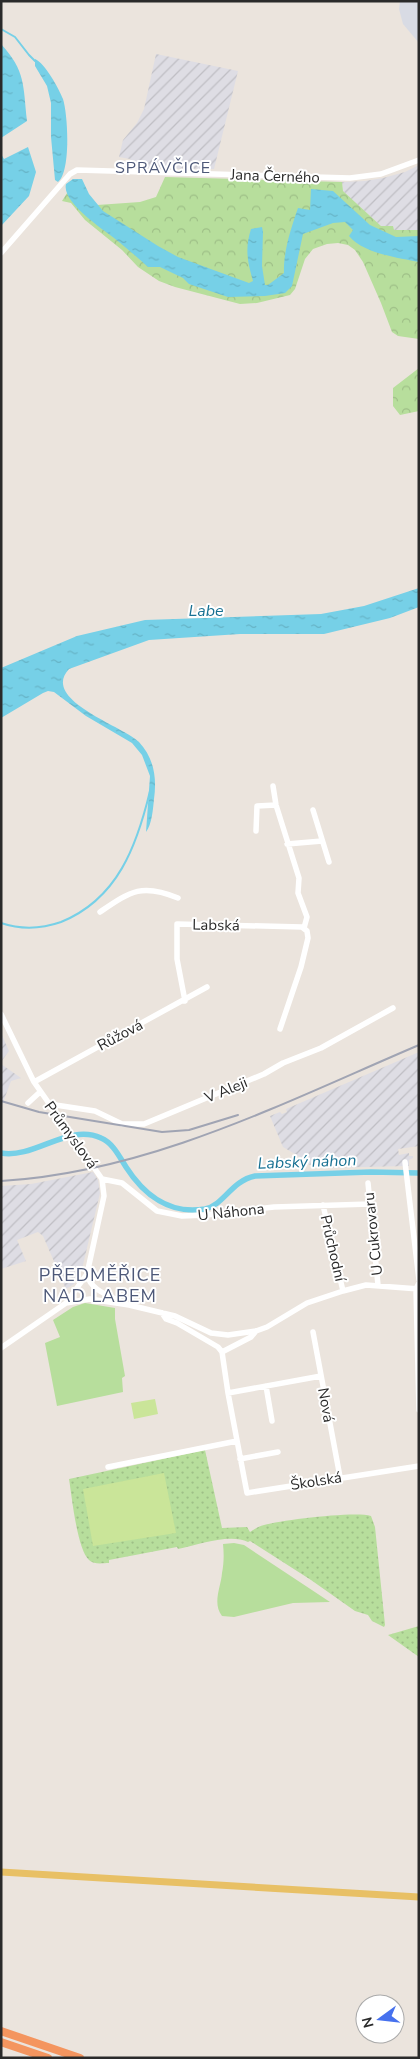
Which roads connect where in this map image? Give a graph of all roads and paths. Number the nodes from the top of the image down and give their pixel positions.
1 (419, 160) edge
2 (1, 253) edge
3 (273, 786) dead end
4 (276, 805) junction
5 (313, 810) dead end
6 (256, 831) dead end
7 (322, 841) junction
8 (287, 844) junction
9 (329, 862) dead end
10 (178, 898) dead end
11 (100, 912) dead end
12 (303, 927) junction
13 (207, 987) dead end
14 (185, 1001) junction
15 (393, 1008) dead end
16 (1, 1014) edge
17 (280, 1029) dead end
18 (34, 1082) junction
19 (40, 1092) junction
20 (28, 1103) dead end
21 (49, 1104) junction
22 (405, 1162) dead end
23 (102, 1179) junction
24 (368, 1183) dead end
25 (370, 1204) junction
26 (323, 1205) junction
27 (87, 1274) junction
28 (378, 1285) junction
29 (418, 1285) edge
30 (343, 1291) junction
31 (66, 1303) junction
32 (129, 1306) junction
33 (162, 1313) junction
34 (256, 1331) junction
35 (313, 1332) dead end
36 (1, 1348) edge
37 (222, 1352) junction
38 (321, 1376) junction
39 (266, 1386) junction
40 (228, 1393) junction
41 (418, 1396) edge
42 (419, 1410) edge
43 (272, 1421) dead end
44 (236, 1441) junction
45 (278, 1452) dead end
46 (240, 1459) junction
47 (419, 1466) edge
48 (108, 1467) dead end
49 (340, 1477) junction
50 (1, 1872) edge
51 (419, 1897) edge
52 (1, 2030) edge
53 (1, 2042) edge
54 (48, 2058) edge
55 (80, 2058) edge

1 - 2 street, Jana Černého
3 - 4 street
4 - 6 street
4 - 8 street
5 - 7 street
7 - 8 street
7 - 9 street
8 - 12 street
10 - 11 street
12 - 14 street, Labská
12 - 17 street
13 - 14 street, Růžová
14 - 18 street, Růžová
15 - 21 street, V Aleji
16 - 18 street, Průmyslová
18 - 19 street, Průmyslová
19 - 20 street
19 - 21 street, Průmyslová
21 - 23 street, Průmyslová
22 - 29 street
23 - 26 street, U Náhona
23 - 27 street, Průmyslová
24 - 25 street, U Cukrovaru
25 - 26 street, U Náhona
25 - 28 street, U Cukrovaru
26 - 30 street, Průchodní
27 - 31 street, Průmyslová
27 - 32 street
28 - 29 street
28 - 30 street
29 - 41 street
30 - 34 street
31 - 32 street
31 - 36 street
32 - 33 street
33 - 34 street
33 - 37 street
34 - 37 street
35 - 38 street, Nová
37 - 40 street, Školská
38 - 39 street
38 - 49 street, Nová
39 - 40 street
39 - 43 street
40 - 44 street, Školská
41 - 42 street
44 - 46 street, Školská
44 - 48 street
45 - 46 street
46 - 49 street, Školská
47 - 49 street, Školská
50 - 51 main road
52 - 55 highway
53 - 54 highway

